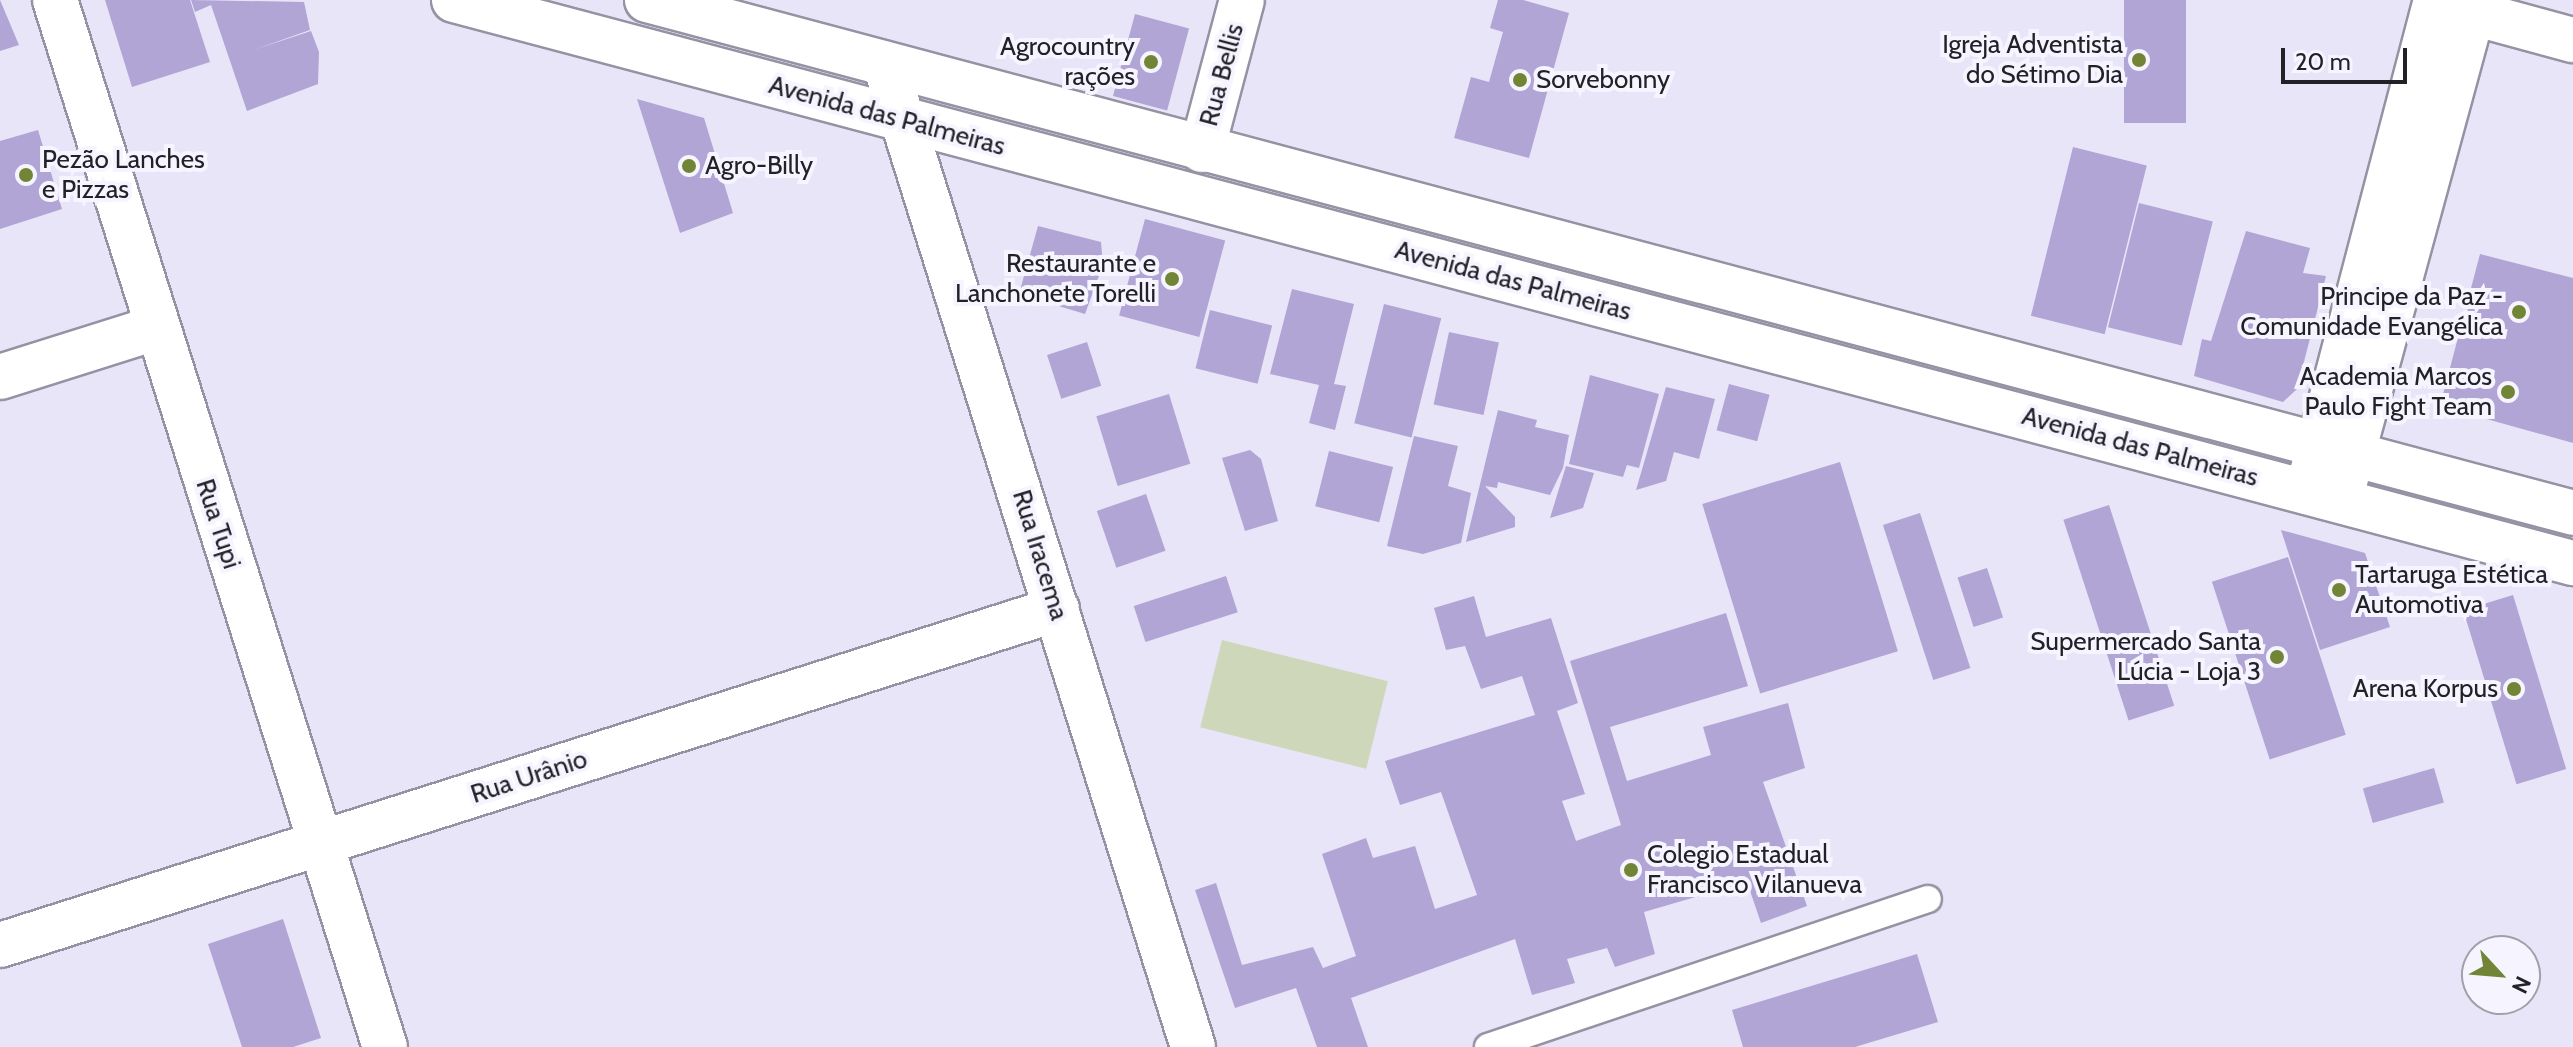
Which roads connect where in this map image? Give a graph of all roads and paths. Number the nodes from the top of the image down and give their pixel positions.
1 (55, 0) edge
2 (454, 0) edge
3 (647, 0) edge
4 (1242, 0) edge
5 (2449, 3) edge
6 (2573, 40) edge
7 (885, 64) junction
8 (904, 121) junction
9 (1185, 145) junction
10 (1156, 186) junction
11 (155, 328) junction
12 (0, 377) edge
13 (2336, 448) junction
14 (2323, 496) junction
15 (2573, 513) edge
16 (2573, 563) edge
17 (1057, 609) junction
18 (320, 844) junction
19 (1928, 899) dead end
20 (0, 945) edge
21 (385, 1047) edge
22 (1193, 1047) edge
23 (1488, 1047) edge

1 - 11 street, Rua Tupi
2 - 8 street, Avenida das Palmeiras
3 - 7 street, Avenida das Palmeiras
4 - 9 street, Rua Bellis
5 - 6 street
5 - 13 street
7 - 8 street, Rua Iracema
7 - 9 street, Avenida das Palmeiras
8 - 10 street, Avenida das Palmeiras
8 - 17 street, Rua Iracema
9 - 10 street, Rua Bellis
9 - 13 street, Avenida das Palmeiras
10 - 14 street, Avenida das Palmeiras
11 - 12 street
11 - 18 street, Rua Tupi
13 - 14 street
13 - 15 street, Avenida das Palmeiras
14 - 16 street, Avenida das Palmeiras
17 - 18 street, Rua Urânio
17 - 22 street, Rua Iracema
18 - 20 street, Rua Urânio
18 - 21 street, Rua Tupi
19 - 23 lane

